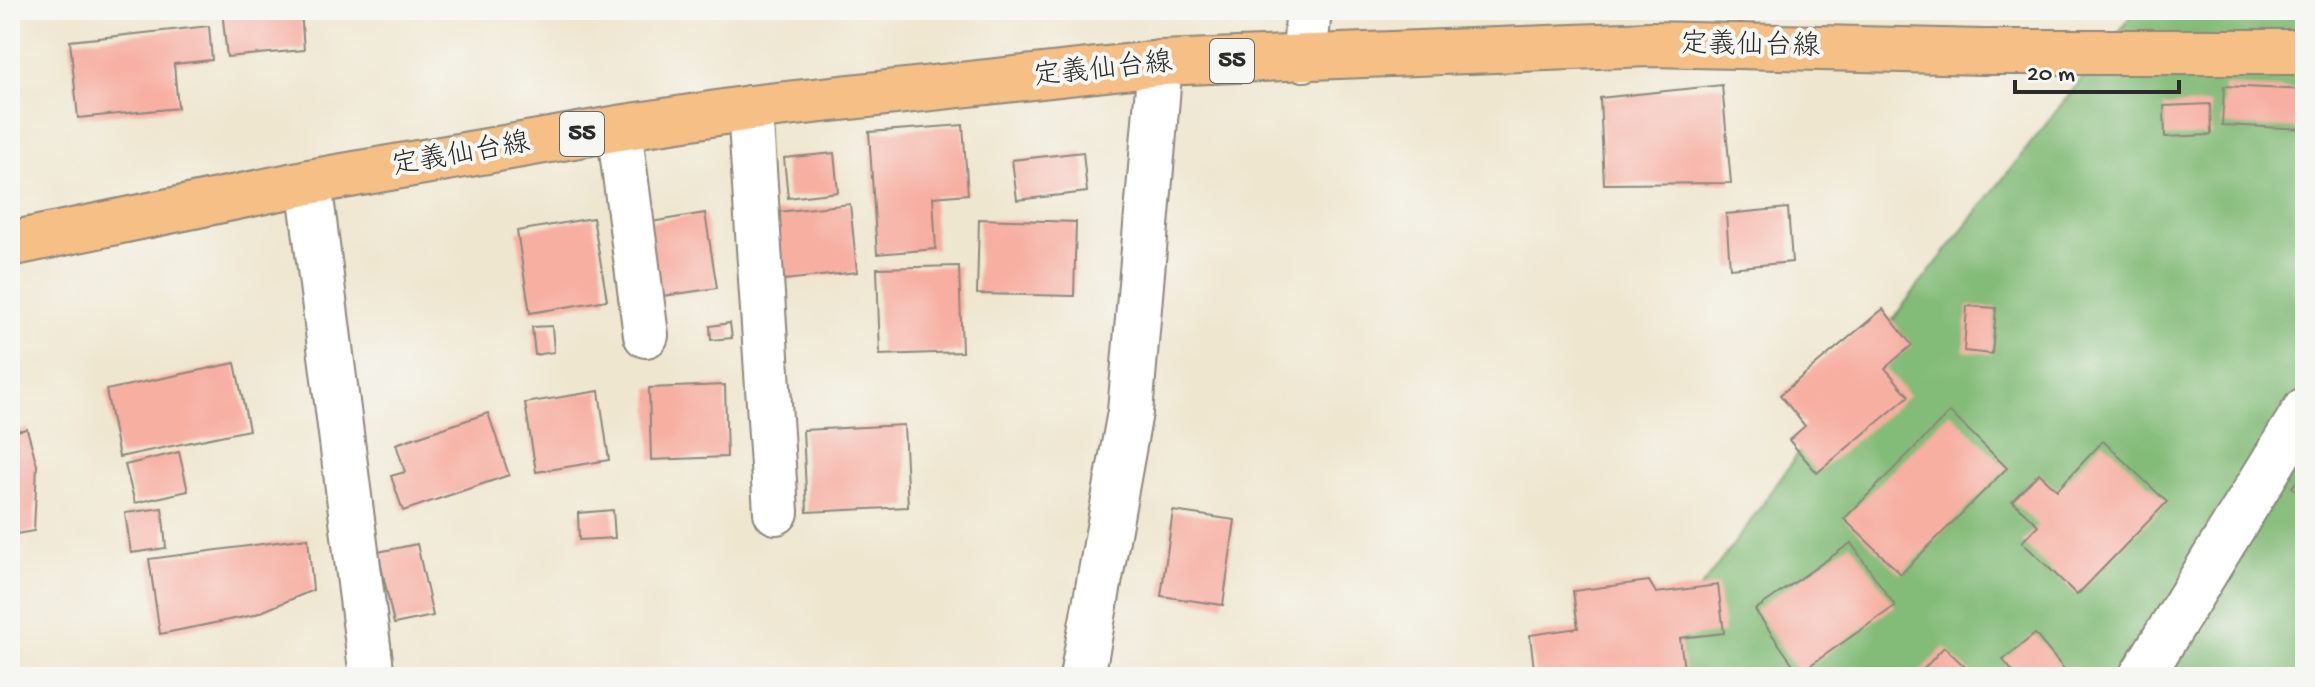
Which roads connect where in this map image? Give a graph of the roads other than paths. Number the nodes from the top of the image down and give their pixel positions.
1 (1309, 10) edge
2 (2305, 52) edge
3 (1304, 59) junction
4 (1160, 63) junction
5 (750, 108) junction
6 (619, 128) junction
7 (309, 182) junction
8 (10, 244) edge
9 (646, 335) dead end
10 (2305, 410) edge
11 (776, 512) dead end
12 (372, 677) edge
13 (1082, 677) edge
14 (2141, 677) edge

1 - 3 street
2 - 3 main road, 定義仙台線 / 55
3 - 4 main road, 定義仙台線 / 55
4 - 5 main road, 定義仙台線 / 55
4 - 13 street
5 - 6 main road, 定義仙台線 / 55
5 - 11 street
6 - 7 main road, 定義仙台線 / 55
6 - 9 street
7 - 8 main road, 定義仙台線 / 55
7 - 12 street
10 - 14 street

